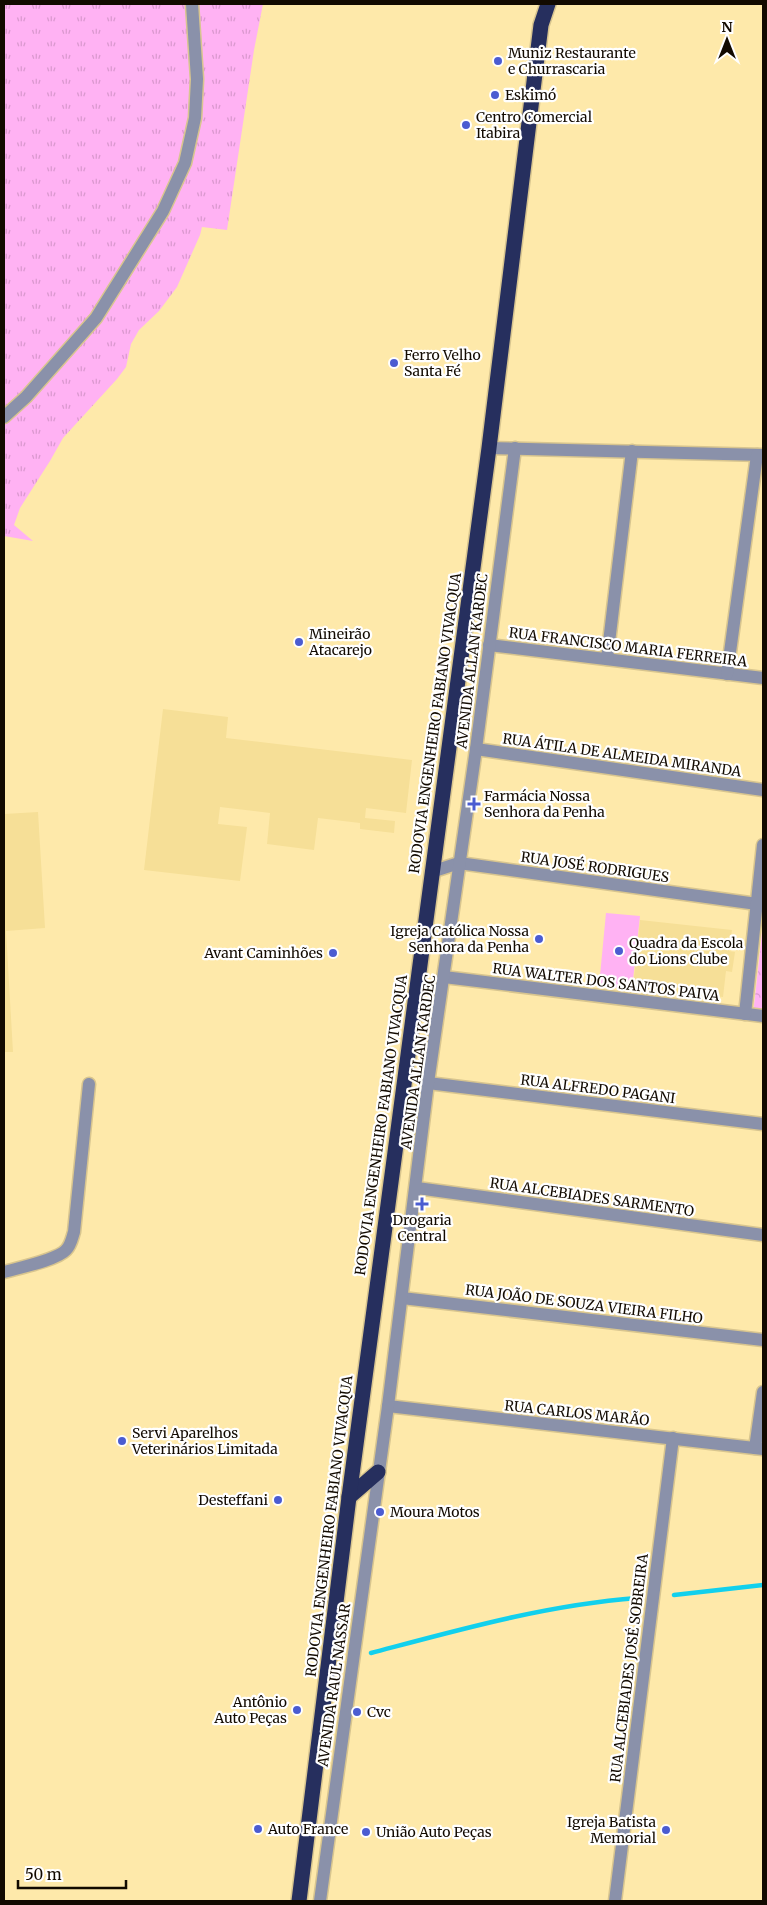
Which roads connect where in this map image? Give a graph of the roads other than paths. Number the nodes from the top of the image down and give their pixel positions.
1 (192, 4) edge
2 (539, 4) edge
3 (548, 4) edge
4 (541, 25) junction
5 (4, 417) edge
6 (489, 448) junction
7 (515, 448) junction
8 (632, 451) junction
9 (760, 455) edge
10 (489, 645) junction
11 (608, 659) junction
12 (727, 674) junction
13 (763, 678) edge
14 (476, 749) junction
15 (763, 790) edge
16 (763, 845) edge
17 (459, 863) junction
18 (431, 872) junction
19 (757, 904) junction
20 (444, 977) junction
21 (745, 1014) junction
22 (763, 1016) edge
23 (428, 1083) junction
24 (89, 1084) dead end
25 (763, 1124) edge
26 (416, 1188) junction
27 (763, 1235) edge
28 (4, 1272) edge
29 (402, 1298) junction
30 (763, 1340) edge
31 (763, 1392) edge
32 (388, 1406) junction
33 (673, 1438) junction
34 (759, 1449) edge
35 (378, 1472) junction
36 (348, 1497) junction
37 (307, 1830) junction
38 (330, 1830) junction
39 (299, 1901) edge
40 (320, 1901) edge
41 (615, 1901) edge

1 - 5 street
2 - 4 highway, RODOVIA ENGENHEIRO FABIANO VIVACQUA
3 - 4 highway, RODOVIA ENGENHEIRO FABIANO VIVACQUA
4 - 6 highway, RODOVIA ENGENHEIRO FABIANO VIVACQUA
6 - 7 street
6 - 18 highway, RODOVIA ENGENHEIRO FABIANO VIVACQUA
7 - 8 street
7 - 10 street, AVENIDA ALLAN KARDEC
8 - 9 street
8 - 11 street
9 - 12 street
10 - 11 street, RUA FRANCISCO MARIA FERREIRA
10 - 14 street, AVENIDA ALLAN KARDEC
11 - 12 street, RUA FRANCISCO MARIA FERREIRA
12 - 13 street, RUA FRANCISCO MARIA FERREIRA
14 - 15 street, RUA ÁTILA DE ALMEIDA MIRANDA
14 - 17 street, AVENIDA ALLAN KARDEC
16 - 19 street
17 - 18 street, RUA JOSÉ RODRIGUES
17 - 19 street, RUA JOSÉ RODRIGUES
17 - 20 street, AVENIDA ALLAN KARDEC
18 - 36 highway, RODOVIA ENGENHEIRO FABIANO VIVACQUA
19 - 21 street
20 - 21 street, RUA WALTER DOS SANTOS PAIVA
20 - 23 street, AVENIDA ALLAN KARDEC
21 - 22 street, RUA WALTER DOS SANTOS PAIVA
23 - 25 street, RUA ALFREDO PAGANI
23 - 26 street, AVENIDA ALLAN KARDEC
24 - 28 street
26 - 27 street, RUA ALCEBIADES SARMENTO
26 - 29 street, AVENIDA ALLAN KARDEC
29 - 30 street, RUA JOÃO DE SOUZA VIEIRA FILHO
29 - 32 street, AVENIDA ALLAN KARDEC
31 - 34 street
32 - 33 street, RUA CARLOS MARÃO
32 - 35 street, AVENIDA ALLAN KARDEC
33 - 34 street, RUA CARLOS MARÃO
33 - 41 street, RUA ALCEBIADES JOSÉ SOBREIRA
35 - 36 highway
35 - 38 street, AVENIDA RAUL NASSAR
36 - 37 highway, RODOVIA ENGENHEIRO FABIANO VIVACQUA
37 - 38 street
37 - 39 highway, RODOVIA ENGENHEIRO FABIANO VIVACQUA
38 - 40 street, AVENIDA RAUL NASSAR

